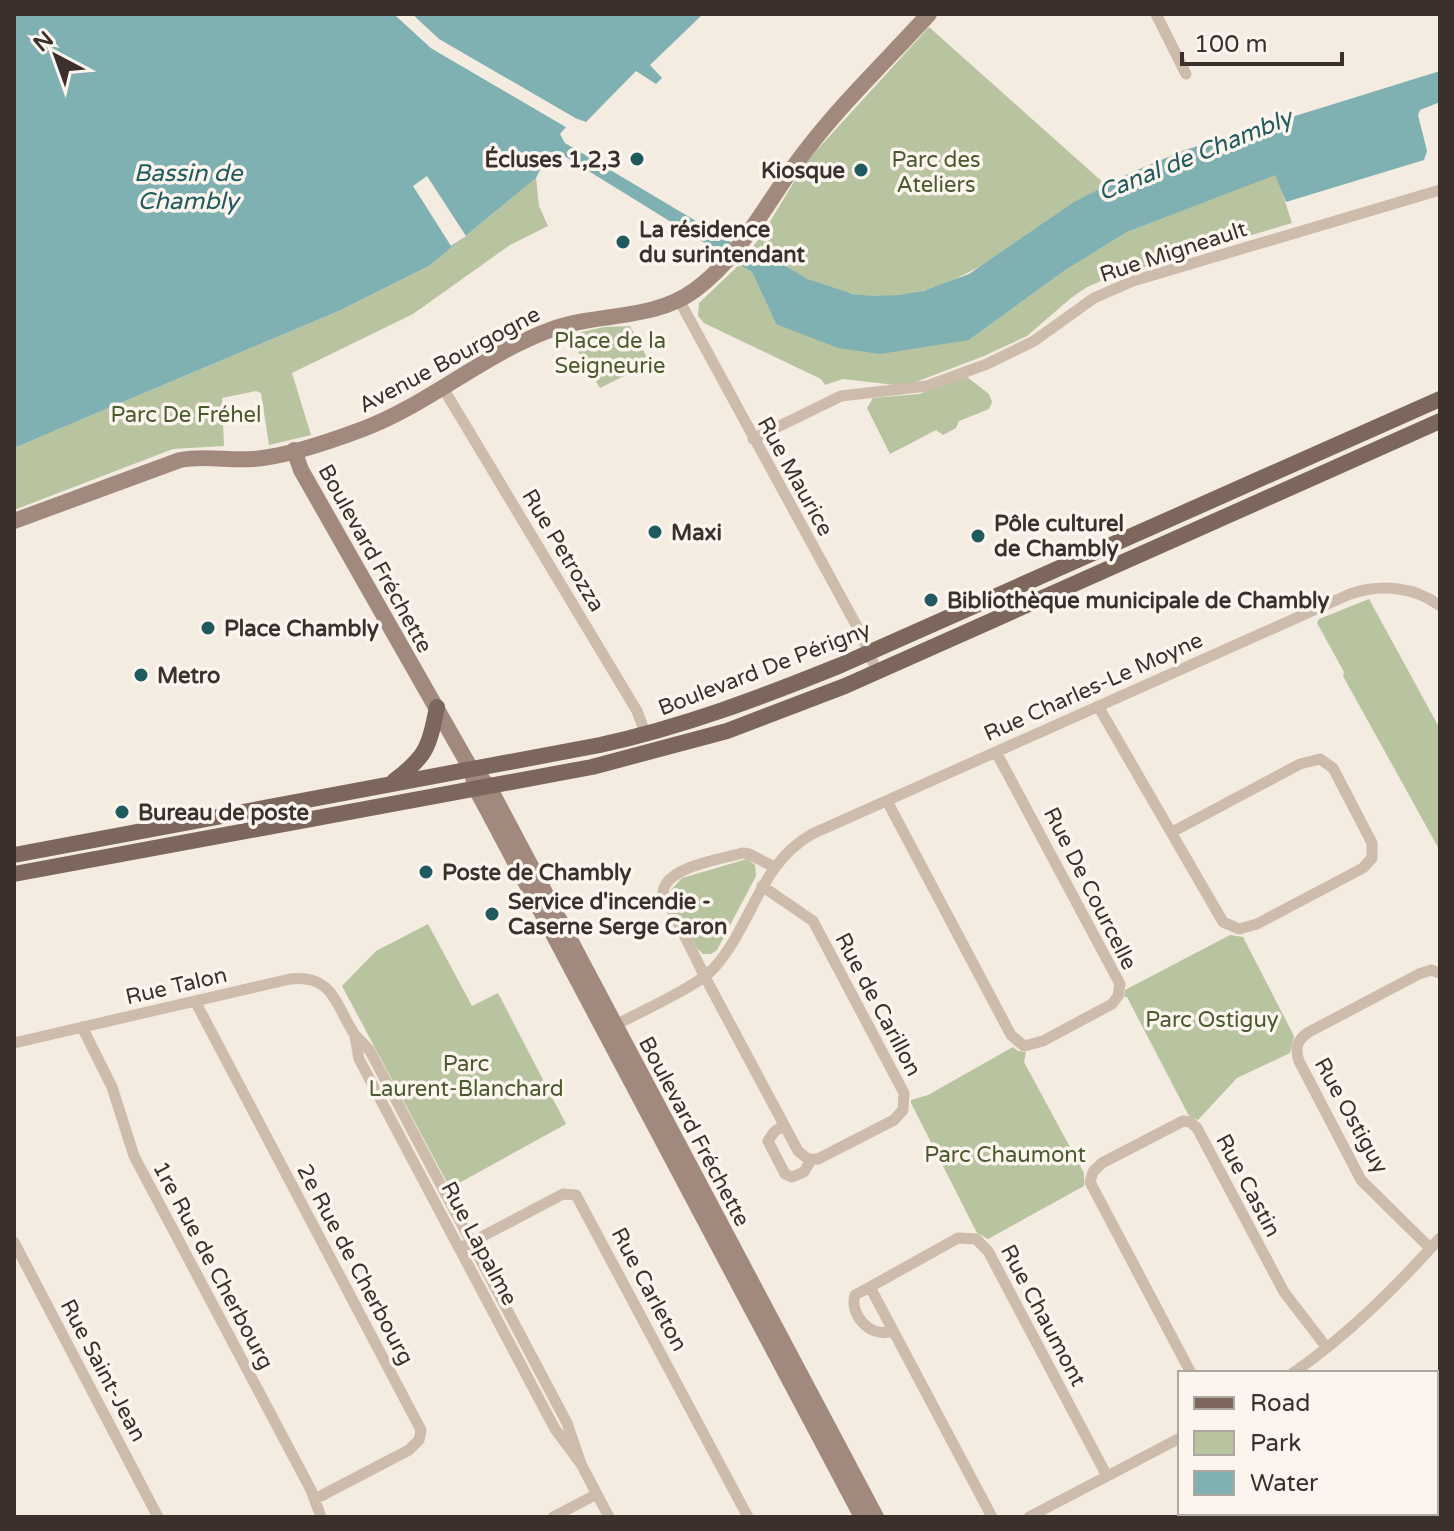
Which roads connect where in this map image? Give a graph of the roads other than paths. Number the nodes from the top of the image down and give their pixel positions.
1 (929, 14) edge
2 (1156, 14) edge
3 (1186, 74) dead end
4 (1440, 190) edge
5 (679, 300) junction
6 (443, 388) junction
7 (1440, 399) edge
8 (1440, 421) edge
9 (753, 439) junction
10 (294, 450) junction
11 (14, 521) edge
12 (1440, 606) edge
13 (869, 652) junction
14 (877, 672) junction
15 (1098, 706) junction
16 (437, 707) junction
17 (646, 735) junction
18 (996, 752) junction
19 (471, 769) junction
20 (390, 784) junction
21 (483, 788) junction
22 (887, 801) junction
23 (1172, 832) junction
24 (14, 855) edge
25 (774, 867) junction
26 (14, 874) edge
27 (762, 886) junction
28 (1440, 973) edge
29 (705, 977) junction
30 (195, 1001) junction
31 (337, 1002) joint
32 (82, 1027) junction
33 (609, 1028) junction
34 (355, 1036) junction
35 (14, 1043) edge
36 (784, 1125) junction
37 (811, 1160) junction
38 (1440, 1238) edge
39 (14, 1242) edge
40 (472, 1242) junction
41 (460, 1248) junction
42 (1430, 1248) junction
43 (870, 1287) junction
44 (893, 1331) junction
45 (1327, 1348) junction
46 (1190, 1371) edge
47 (1296, 1371) edge
48 (1178, 1439) edge
49 (581, 1464) junction
50 (1107, 1476) junction
51 (597, 1494) junction
52 (315, 1499) junction
53 (158, 1517) edge
54 (321, 1517) edge
55 (553, 1517) edge
56 (609, 1517) edge
57 (748, 1517) edge
58 (862, 1517) edge
59 (876, 1517) edge
60 (992, 1517) edge
61 (1029, 1517) edge

1 - 5 street, Avenue Bourgogne
2 - 3 street
4 - 9 street, Rue Migneault
5 - 6 street, Avenue Bourgogne
5 - 9 street, Rue Maurice
6 - 10 street, Avenue Bourgogne
6 - 17 street, Rue Petrozza
7 - 13 main road, Boulevard De Périgny
8 - 14 main road, Boulevard De Périgny
9 - 13 street, Rue Maurice
10 - 11 street, Avenue Bourgogne
10 - 16 street, Boulevard Fréchette
12 - 15 street, Rue Charles-Le Moyne
13 - 14 street, Rue Maurice
13 - 17 main road, Boulevard De Périgny
14 - 21 main road, Boulevard De Périgny
15 - 18 street, Rue Charles-Le Moyne
15 - 23 street
16 - 19 street, Boulevard Fréchette
16 - 20 main road
17 - 19 main road, Boulevard De Périgny
18 - 22 street, Rue Charles-Le Moyne
18 - 22 street, Rue De Courcelle
19 - 20 main road, Boulevard De Périgny
19 - 21 street, Boulevard Fréchette
20 - 24 main road, Boulevard De Périgny
21 - 26 main road, Boulevard De Périgny
21 - 33 street, Boulevard Fréchette
22 - 25 street, Rue Charles-Le Moyne
23 - 23 street
25 - 27 street, Rue Charles-Le Moyne
25 - 29 street
27 - 29 street, Rue Charles-Le Moyne
27 - 37 street, Rue de Carillon
28 - 42 street, Rue Ostiguy
29 - 33 street, Rue Charles-Le Moyne
29 - 36 street
30 - 31 street, Rue Talon
30 - 32 street, Rue Talon
30 - 52 street, 2e Rue de Cherbourg
31 - 34 street, Rue Lapalme
32 - 35 street, Rue Talon
32 - 52 street, 1re Rue de Cherbourg
33 - 58 street, Boulevard Fréchette
33 - 59 street, Boulevard Fréchette
34 - 40 street, Rue Lapalme
34 - 41 street, Rue Lapalme
36 - 37 street
36 - 37 street, Rue de Carillon
38 - 42 street
39 - 53 street, Rue Saint-Jean
40 - 41 street, Rue Carleton
40 - 49 street, Rue Lapalme
40 - 57 street, Rue Carleton
41 - 49 street, Rue Lapalme
42 - 45 street
43 - 44 street
43 - 44 street
43 - 50 street, Rue Chaumont
44 - 60 street
45 - 46 street, Rue Castin
45 - 47 street
48 - 50 street
49 - 51 street, Rue Lapalme
50 - 61 street
51 - 55 street
51 - 56 street, Rue Lapalme
52 - 54 street, 1re Rue de Cherbourg

